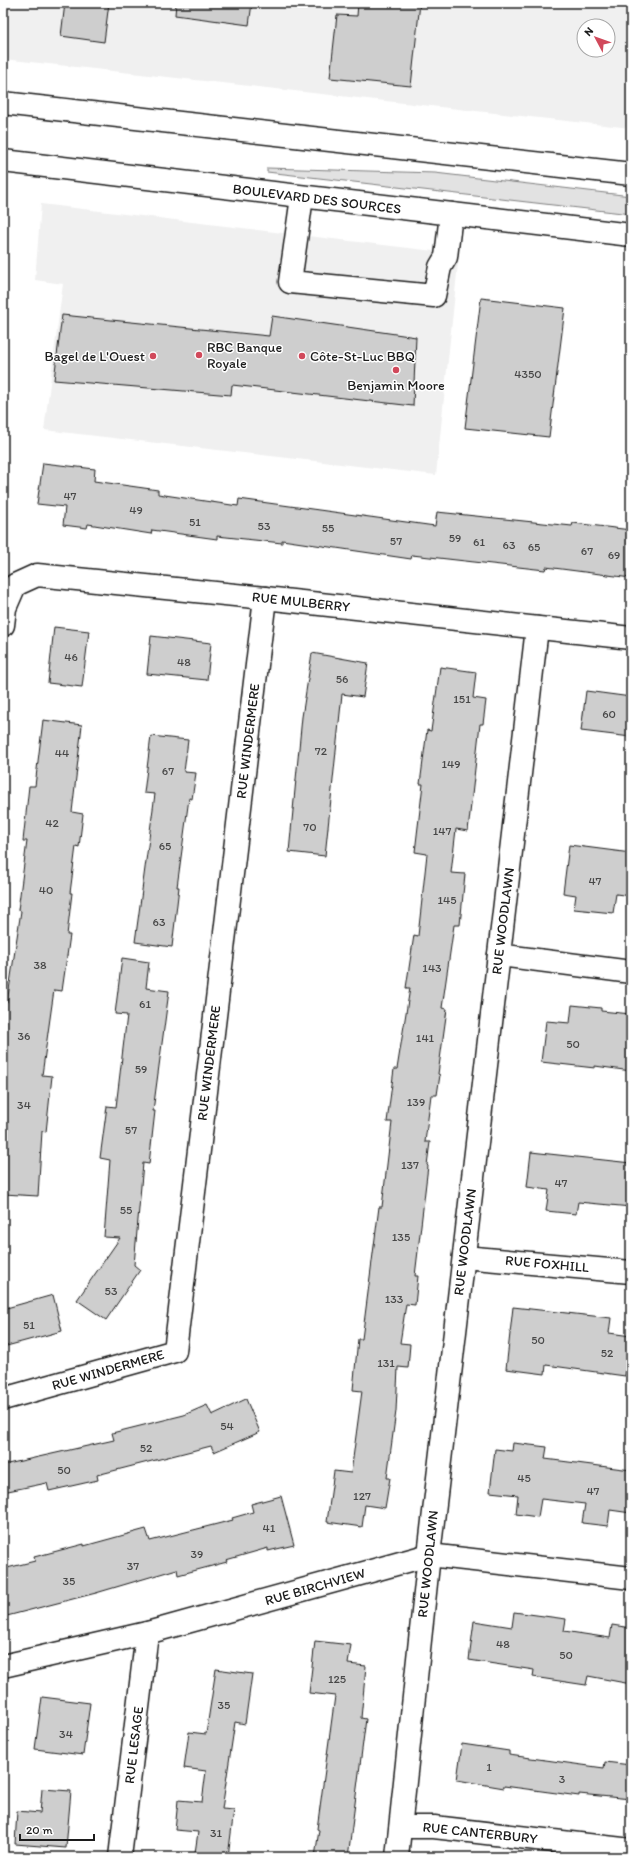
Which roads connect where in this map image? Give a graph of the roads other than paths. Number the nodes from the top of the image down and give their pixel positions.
1 (3, 103) edge
2 (3, 161) edge
3 (631, 174) edge
4 (302, 197) junction
5 (451, 214) junction
6 (631, 235) edge
7 (265, 598) junction
8 (3, 625) edge
9 (537, 628) junction
10 (631, 638) edge
11 (499, 955) junction
12 (631, 972) edge
13 (464, 1256) junction
14 (631, 1272) edge
15 (3, 1399) edge
16 (429, 1555) junction
17 (631, 1578) edge
18 (147, 1633) junction
19 (3, 1666) edge
20 (401, 1827) junction
21 (631, 1850) edge
22 (120, 1857) edge
23 (397, 1857) edge

1 - 3 street
2 - 4 street, BOULEVARD DES SOURCES
4 - 5 street, BOULEVARD DES SOURCES
4 - 5 street
5 - 6 street, BOULEVARD DES SOURCES
7 - 8 street, RUE MULBERRY
7 - 9 street, RUE MULBERRY
7 - 15 street, RUE WINDERMERE
9 - 10 street, RUE MULBERRY
9 - 11 street, RUE WOODLAWN
11 - 12 street
11 - 13 street, RUE WOODLAWN
13 - 14 street, RUE FOXHILL
13 - 16 street, RUE WOODLAWN
16 - 17 street, RUE BIRCHVIEW
16 - 18 street, RUE BIRCHVIEW
16 - 20 street, RUE WOODLAWN
18 - 19 street, RUE BIRCHVIEW
18 - 22 street, RUE LESAGE
20 - 21 street, RUE CANTERBURY
20 - 23 street, RUE WOODLAWN

